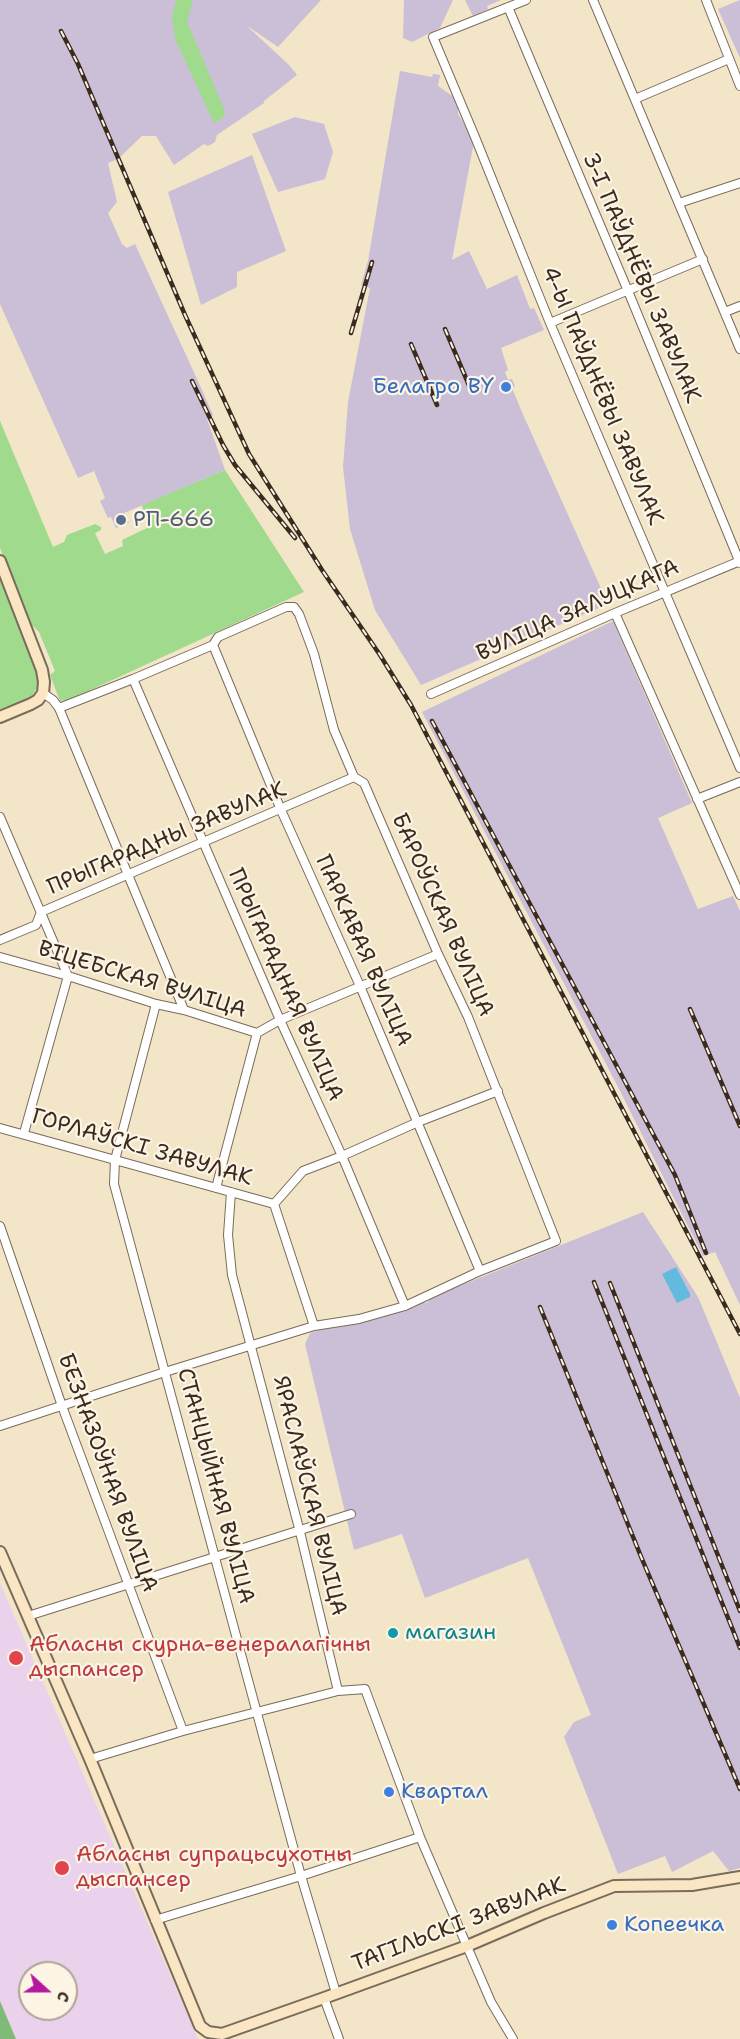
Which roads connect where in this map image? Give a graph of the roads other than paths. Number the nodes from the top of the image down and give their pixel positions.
1 (526, 0) edge
2 (593, 0) edge
3 (706, 0) edge
4 (508, 7) junction
5 (729, 59) junction
6 (740, 86) edge
7 (635, 99) junction
8 (740, 183) edge
9 (679, 203) junction
10 (703, 259) junction
11 (628, 291) junction
12 (740, 306) edge
13 (725, 312) junction
14 (550, 323) junction
15 (740, 349) edge
16 (0, 561) edge
17 (740, 562) edge
18 (665, 592) junction
19 (615, 613) junction
20 (213, 645) junction
21 (133, 679) junction
22 (43, 693) junction
23 (431, 694) dead end
24 (59, 708) junction
25 (0, 717) edge
26 (740, 768) edge
27 (354, 777) junction
28 (740, 782) edge
29 (697, 799) junction
30 (281, 810) junction
31 (0, 817) edge
32 (203, 843) junction
33 (129, 875) junction
34 (740, 895) edge
35 (41, 912) junction
36 (0, 940) edge
37 (438, 954) junction
38 (0, 957) edge
39 (68, 976) junction
40 (360, 986) junction
41 (156, 1004) junction
42 (184, 1010) junction
43 (280, 1020) junction
44 (257, 1033) junction
45 (498, 1091) junction
46 (418, 1122) junction
47 (0, 1128) edge
48 (24, 1133) junction
49 (342, 1156) junction
50 (115, 1160) junction
51 (216, 1188) junction
52 (231, 1192) junction
53 (274, 1204) junction
54 (0, 1226) edge
55 (480, 1271) junction
56 (405, 1306) junction
57 (314, 1326) junction
58 (252, 1345) junction
59 (165, 1372) junction
60 (62, 1406) junction
61 (0, 1426) edge
62 (351, 1514) dead end
63 (300, 1532) junction
64 (0, 1552) edge
65 (215, 1557) junction
66 (129, 1586) junction
67 (28, 1616) junction
68 (338, 1691) junction
69 (258, 1712) junction
70 (183, 1731) junction
71 (90, 1759) junction
72 (420, 1837) junction
73 (301, 1876) junction
74 (740, 1877) edge
75 (155, 1920) junction
76 (467, 1946) junction
77 (336, 1994) junction
78 (324, 1998) junction
79 (339, 2039) edge
80 (513, 2039) edge

1 - 4 street
2 - 7 street
3 - 5 street
4 - 11 street, 3-І ПАЎДНЁВЫ ЗАВУЛАК
4 - 14 street, 4-Ы ПАЎДНЁВЫ ЗАВУЛАК
5 - 6 street
5 - 7 street
7 - 9 street
8 - 9 street
9 - 10 street
10 - 11 street
10 - 13 street
11 - 14 street
11 - 17 street, 3-І ПАЎДНЁВЫ ЗАВУЛАК
12 - 13 street
13 - 15 street
14 - 18 street, 4-Ы ПАЎДНЁВЫ ЗАВУЛАК
16 - 22 main road
17 - 18 street, ВУЛІЦА ЗАЛУЦКАГА
18 - 19 street, ВУЛІЦА ЗАЛУЦКАГА
18 - 26 street, 4-Ы ПАЎДНЁВЫ ЗАВУЛАК
19 - 23 street, ВУЛІЦА ЗАЛУЦКАГА
19 - 29 street
20 - 21 street
20 - 27 street, БАРОЎСКАЯ ВУЛІЦА
20 - 30 street, ПАРКАВАЯ ВУЛІЦА
21 - 24 street
21 - 32 street, ПРЫГАРАДНАЯ ВУЛІЦА
22 - 24 street
22 - 25 main road
24 - 33 street
27 - 30 street, ПРЫГАРАДНЫ ЗАВУЛАК
27 - 37 street, БАРОЎСКАЯ ВУЛІЦА
28 - 29 street
29 - 34 street
30 - 32 street, ПРЫГАРАДНЫ ЗАВУЛАК
30 - 40 street, ПАРКАВАЯ ВУЛІЦА
31 - 35 street
32 - 33 street, ПРЫГАРАДНЫ ЗАВУЛАК
32 - 43 street, ПРЫГАРАДНАЯ ВУЛІЦА
33 - 35 street, ПРЫГАРАДНЫ ЗАВУЛАК
33 - 42 street
35 - 36 street, ПРЫГАРАДНЫ ЗАВУЛАК
35 - 39 street
37 - 40 street, ВІЦЕБСКАЯ ВУЛІЦА
37 - 45 street, БАРОЎСКАЯ ВУЛІЦА
38 - 39 street, ВІЦЕБСКАЯ ВУЛІЦА
39 - 41 street, ВІЦЕБСКАЯ ВУЛІЦА
39 - 48 street
40 - 43 street, ВІЦЕБСКАЯ ВУЛІЦА
40 - 46 street, ПАРКАВАЯ ВУЛІЦА
41 - 42 street, ВІЦЕБСКАЯ ВУЛІЦА
41 - 50 street, СТАНЦЫЙНАЯ ВУЛІЦА
42 - 44 street, ВІЦЕБСКАЯ ВУЛІЦА
43 - 44 street, ВІЦЕБСКАЯ ВУЛІЦА
43 - 49 street, ПРЫГАРАДНАЯ ВУЛІЦА
44 - 51 street
45 - 46 street, ГОРЛАЎСКІ ЗАВУЛАК
45 - 55 street, БАРОЎСКАЯ ВУЛІЦА
46 - 49 street, ГОРЛАЎСКІ ЗАВУЛАК
46 - 55 street, ПАРКАВАЯ ВУЛІЦА
47 - 48 street, ГОРЛАЎСКІ ЗАВУЛАК
48 - 50 street, ГОРЛАЎСКІ ЗАВУЛАК
49 - 53 street, ГОРЛАЎСКІ ЗАВУЛАК
49 - 56 street, ПРЫГАРАДНАЯ ВУЛІЦА
50 - 51 street, ГОРЛАЎСКІ ЗАВУЛАК
50 - 59 street, СТАНЦЫЙНАЯ ВУЛІЦА
51 - 52 street, ГОРЛАЎСКІ ЗАВУЛАК
52 - 53 street, ГОРЛАЎСКІ ЗАВУЛАК
52 - 58 street, ЯРАСЛАЎСКАЯ ВУЛІЦА
53 - 57 street, ГОРЛАЎСКІ ЗАВУЛАК
54 - 60 street, БЕЗНАЗОЎНАЯ ВУЛІЦА
55 - 56 street
56 - 57 street
57 - 58 street
58 - 59 street
58 - 63 street, ЯРАСЛАЎСКАЯ ВУЛІЦА
59 - 60 street
59 - 65 street, СТАНЦЫЙНАЯ ВУЛІЦА
60 - 61 street
60 - 66 street, БЕЗНАЗОЎНАЯ ВУЛІЦА
62 - 63 street
63 - 65 street
63 - 68 street, ЯРАСЛАЎСКАЯ ВУЛІЦА
64 - 67 main road
65 - 66 street
65 - 69 street, СТАНЦЫЙНАЯ ВУЛІЦА
66 - 67 street
66 - 70 street, БЕЗНАЗОЎНАЯ ВУЛІЦА
67 - 71 main road
68 - 69 street
68 - 72 street
69 - 70 street
69 - 73 street, СТАНЦЫЙНАЯ ВУЛІЦА
70 - 71 street
71 - 75 main road
72 - 73 street
72 - 76 street
73 - 75 street
73 - 77 street, СТАНЦЫЙНАЯ ВУЛІЦА
74 - 76 main road, ТАГІЛЬСКІ ЗАВУЛАК
75 - 78 main road, ТАГІЛЬСКІ ЗАВУЛАК
76 - 77 main road, ТАГІЛЬСКІ ЗАВУЛАК
76 - 80 street
77 - 78 main road, ТАГІЛЬСКІ ЗАВУЛАК
78 - 79 street

